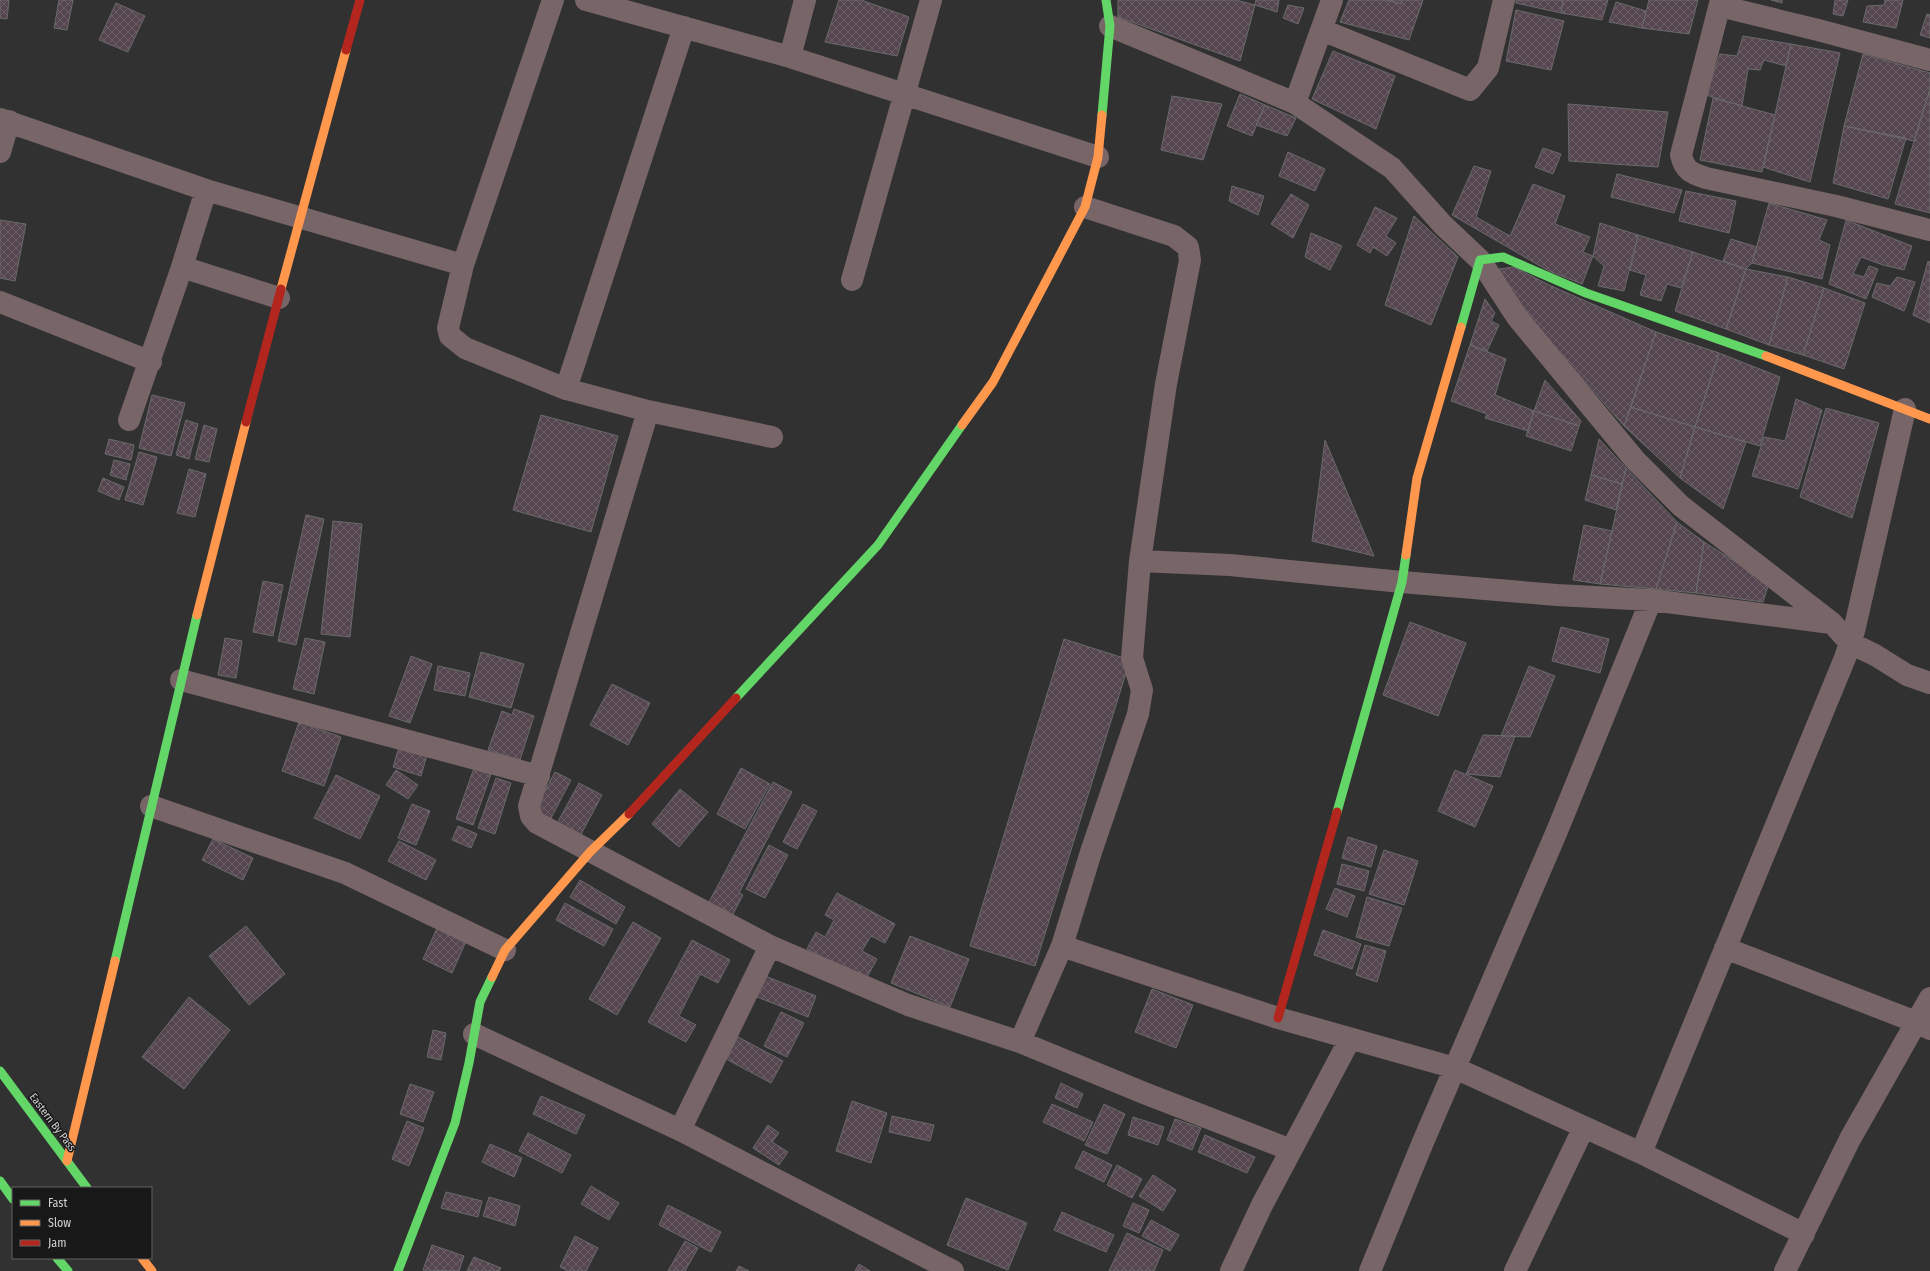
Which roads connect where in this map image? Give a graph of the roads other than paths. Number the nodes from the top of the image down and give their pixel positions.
1 (360, 0) edge
2 (553, 0) edge
3 (586, 0) edge
4 (805, 0) edge
5 (932, 0) edge
6 (1106, 0) edge
7 (1332, 0) edge
8 (1504, 0) edge
9 (1721, 3) edge
10 (1110, 26) junction
11 (684, 28) junction
12 (1322, 30) junction
13 (790, 57) junction
14 (1930, 60) edge
15 (904, 94) junction
16 (1295, 103) junction
17 (5, 120) edge
18 (0, 152) edge
19 (1098, 157) junction
20 (206, 190) junction
21 (1084, 207) junction
22 (300, 217) junction
23 (1930, 230) edge
24 (1480, 260) junction
25 (463, 265) junction
26 (182, 266) junction
27 (852, 280) dead end
28 (279, 298) junction
29 (0, 302) edge
30 (151, 362) junction
31 (566, 390) junction
32 (1905, 409) junction
33 (648, 411) junction
34 (1930, 419) edge
35 (129, 420) dead end
36 (772, 437) dead end
37 (1140, 561) junction
38 (1402, 582) junction
39 (1652, 600) junction
40 (1832, 623) junction
41 (1850, 643) junction
42 (181, 680) junction
43 (1930, 683) edge
44 (539, 776) junction
45 (151, 806) junction
46 (590, 852) junction
47 (770, 946) junction
48 (1062, 946) junction
49 (1726, 948) junction
50 (505, 950) junction
51 (1930, 998) edge
52 (1278, 1018) junction
53 (1923, 1025) edge
54 (474, 1034) junction
55 (1350, 1039) junction
56 (1020, 1042) junction
57 (1454, 1068) junction
58 (0, 1071) edge
59 (1584, 1127) junction
60 (680, 1130) junction
61 (1291, 1150) junction
62 (1641, 1153) junction
63 (67, 1161) junction
64 (0, 1181) edge
65 (86, 1187) edge
66 (12, 1198) edge
67 (1804, 1234) junction
68 (58, 1259) edge
69 (143, 1259) edge
70 (68, 1271) edge
71 (152, 1271) edge
72 (398, 1271) edge
73 (953, 1271) edge
74 (1231, 1271) edge
75 (1370, 1271) edge
76 (1515, 1271) edge
77 (1785, 1271) edge

1 - 22 street
2 - 25 street
3 - 11 street
4 - 13 street
5 - 15 street
6 - 10 street
7 - 12 street
8 - 12 street
9 - 14 street
9 - 23 street
10 - 16 street
10 - 19 street
11 - 13 street
11 - 31 street
12 - 16 street
13 - 15 street
15 - 19 street
15 - 27 street
16 - 24 street
17 - 18 street
17 - 20 street
19 - 21 street
20 - 22 street
20 - 26 street
21 - 37 street
21 - 46 street
22 - 25 street
22 - 28 street
24 - 32 street
24 - 38 street
24 - 40 street
25 - 31 street
26 - 28 street
26 - 30 street
28 - 42 street
29 - 30 street
30 - 35 street
31 - 33 street
32 - 34 street
32 - 41 street
33 - 36 street
33 - 44 street
37 - 38 street
37 - 48 street
38 - 39 street
38 - 52 street
39 - 40 street
39 - 57 street
40 - 41 street
41 - 43 street
41 - 49 street
42 - 44 street
42 - 45 street
44 - 46 street
45 - 50 street
45 - 63 street
46 - 47 street
46 - 50 street
47 - 56 street
47 - 60 street
48 - 52 street
48 - 56 street
49 - 53 street
49 - 62 street
50 - 54 street
51 - 53 street
52 - 55 street
53 - 67 street
54 - 60 street
54 - 72 street
55 - 57 street
55 - 61 street
56 - 61 street
57 - 59 street
57 - 75 street
58 - 63 street, Eastern By Pass
59 - 62 street
59 - 76 street
60 - 73 street
61 - 74 street
62 - 67 street
63 - 65 street, Eastern By Pass
64 - 66 street
67 - 77 street
68 - 70 street
69 - 71 street

